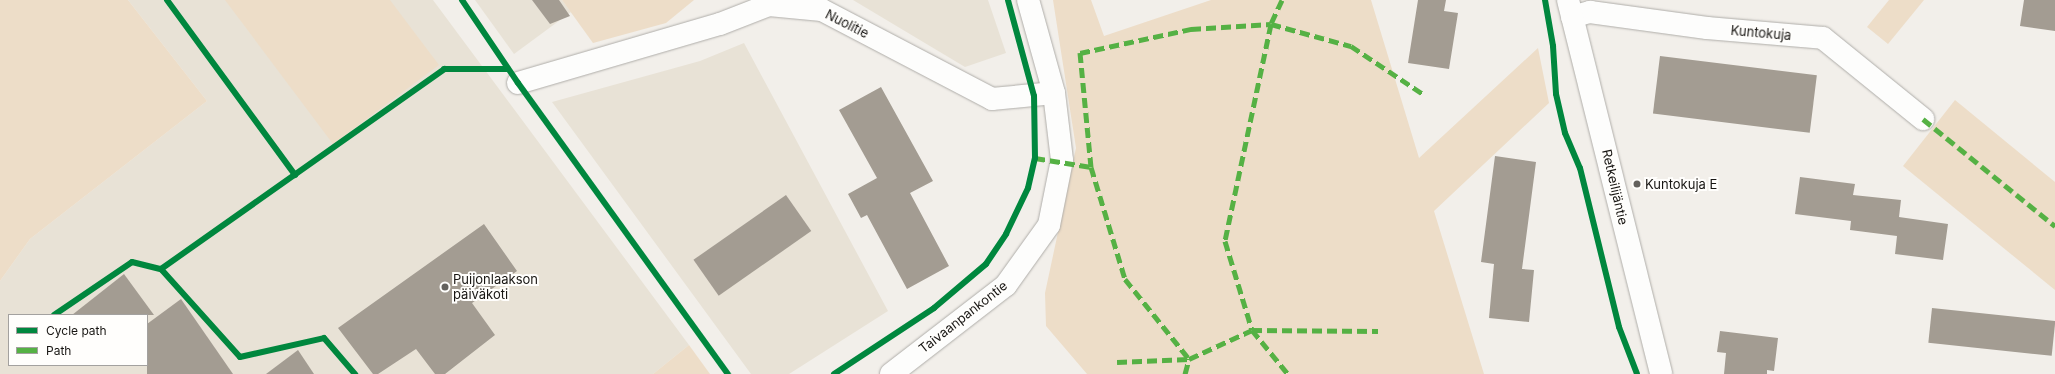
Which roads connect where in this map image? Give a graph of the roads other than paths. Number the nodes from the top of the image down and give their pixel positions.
1 (1028, 0) edge
2 (1570, 8) edge
3 (518, 84) dead end
4 (1054, 93) junction
5 (1923, 119) dead end
6 (891, 374) edge
7 (1661, 374) edge

1 - 4 street, Taivaanpankontie
2 - 5 street, Kuntokuja
2 - 7 street, Retkeilijäntie
3 - 4 street, Nuolitie
4 - 6 street, Taivaanpankontie

